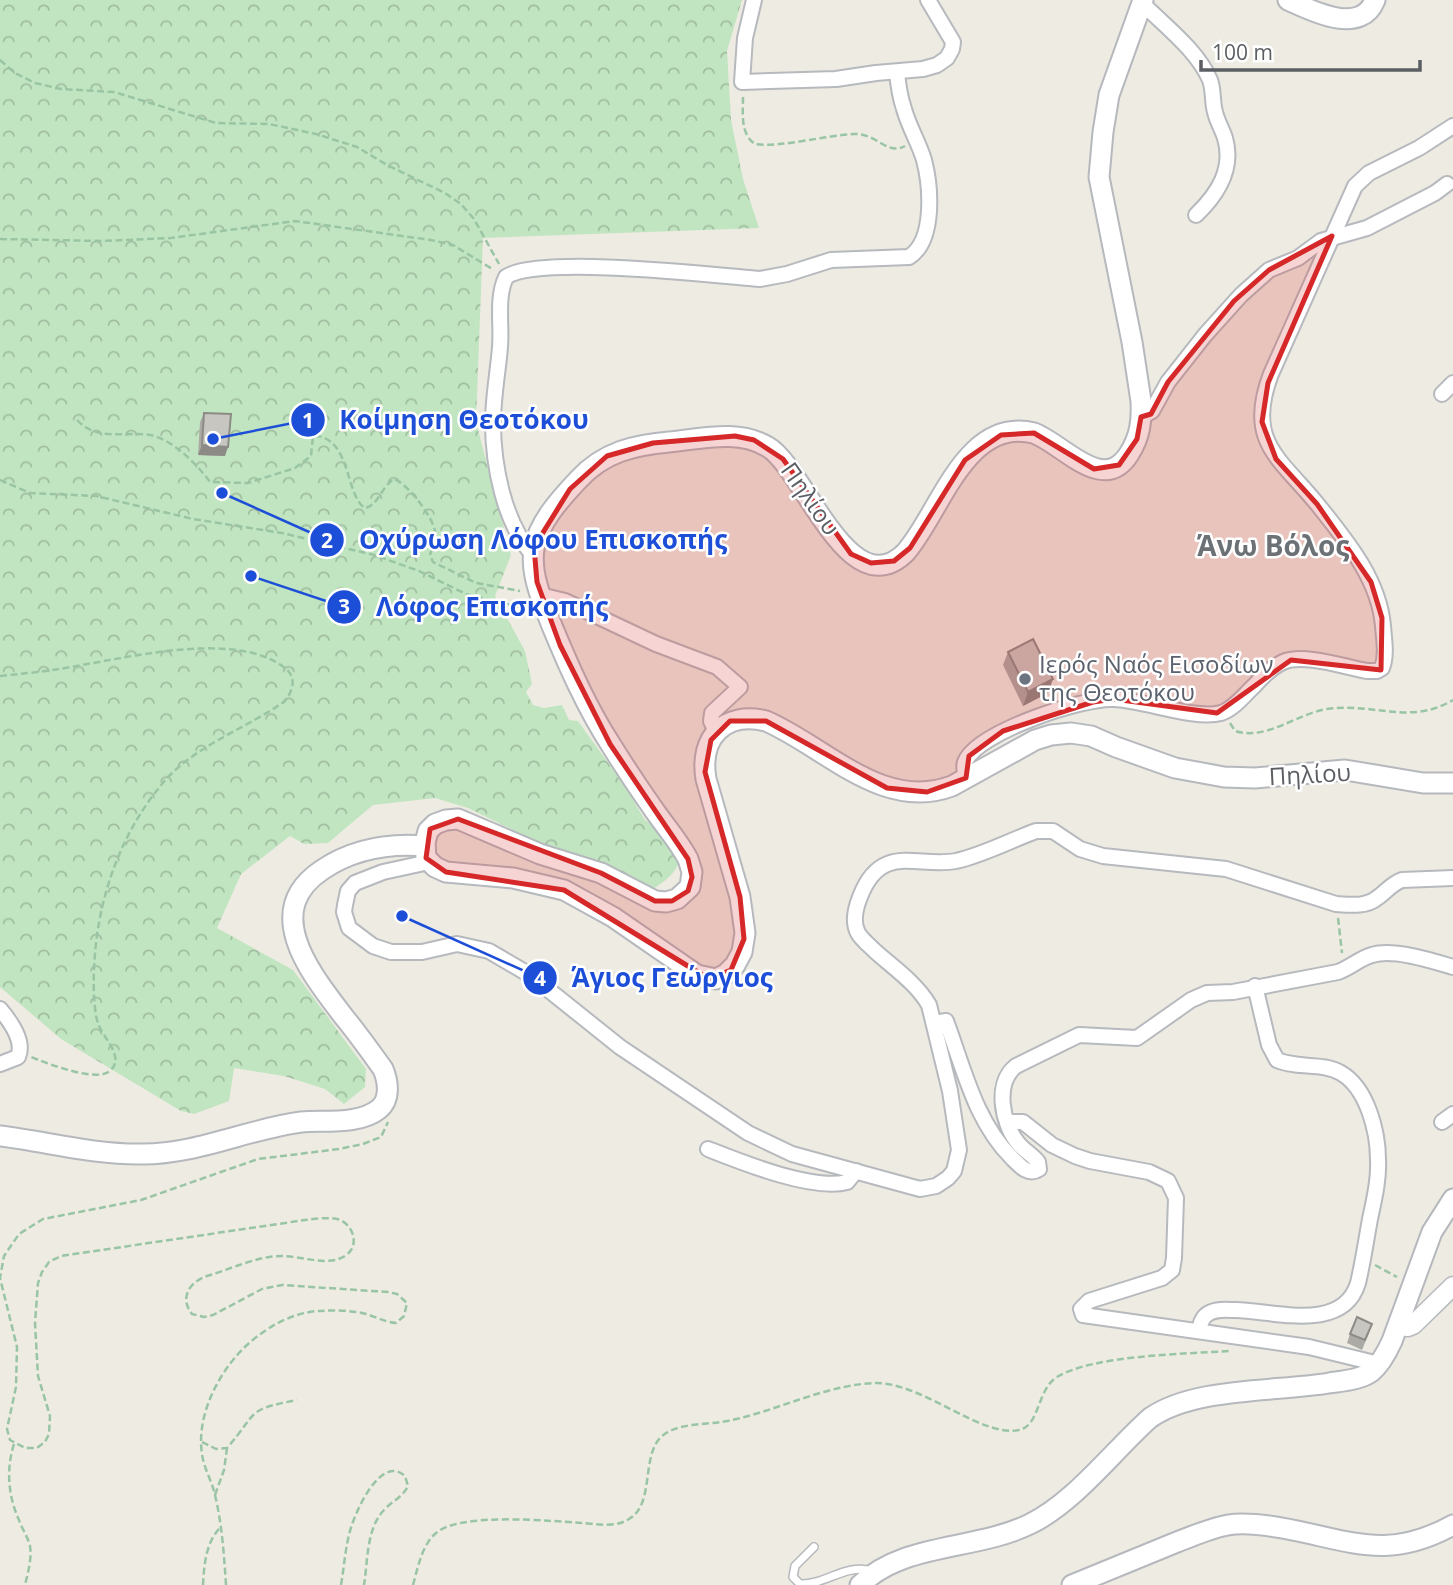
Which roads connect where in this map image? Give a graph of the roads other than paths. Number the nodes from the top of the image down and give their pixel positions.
1 (754, 0) edge
2 (928, 0) edge
3 (1288, 0) edge
4 (1376, 0) edge
5 (1143, 1) edge
6 (897, 72) junction
7 (1453, 126) edge
8 (1447, 184) dead end
9 (1196, 215) dead end
10 (1332, 236) junction
11 (1453, 383) edge
12 (1442, 394) dead end
13 (1141, 417) junction
14 (533, 555) junction
15 (543, 603) junction
16 (716, 732) junction
17 (966, 778) junction
18 (1453, 783) edge
19 (427, 854) junction
20 (1453, 878) edge
21 (1453, 967) edge
22 (1255, 986) junction
23 (0, 1009) edge
24 (934, 1023) junction
25 (0, 1064) edge
26 (1007, 1122) junction
27 (0, 1136) edge
28 (708, 1149) dead end
29 (856, 1171) junction
30 (1453, 1199) edge
31 (1453, 1286) edge
32 (1399, 1326) junction
33 (1199, 1331) junction
34 (1379, 1364) junction
35 (1453, 1525) edge
36 (814, 1547) dead end
37 (876, 1572) junction
38 (860, 1585) edge
39 (1072, 1585) edge

1 - 6 street
2 - 6 street
3 - 4 main road
5 - 9 street
5 - 13 main road, Πηλίου
6 - 14 street
7 - 10 street
8 - 10 street
10 - 13 street
10 - 17 street
11 - 12 street
13 - 14 main road, Πηλίου
14 - 15 main road
15 - 16 street
15 - 19 main road
16 - 17 main road, Πηλίου
16 - 19 main road
17 - 18 main road, Πηλίου
19 - 27 main road
19 - 29 street
20 - 24 street
21 - 22 street
22 - 26 street
22 - 33 street
23 - 25 street
24 - 26 street
24 - 29 street
26 - 33 street
28 - 29 street
30 - 32 main road
31 - 32 street
32 - 34 main road
33 - 34 street
34 - 37 main road
35 - 39 main road
36 - 37 lane
37 - 38 main road

